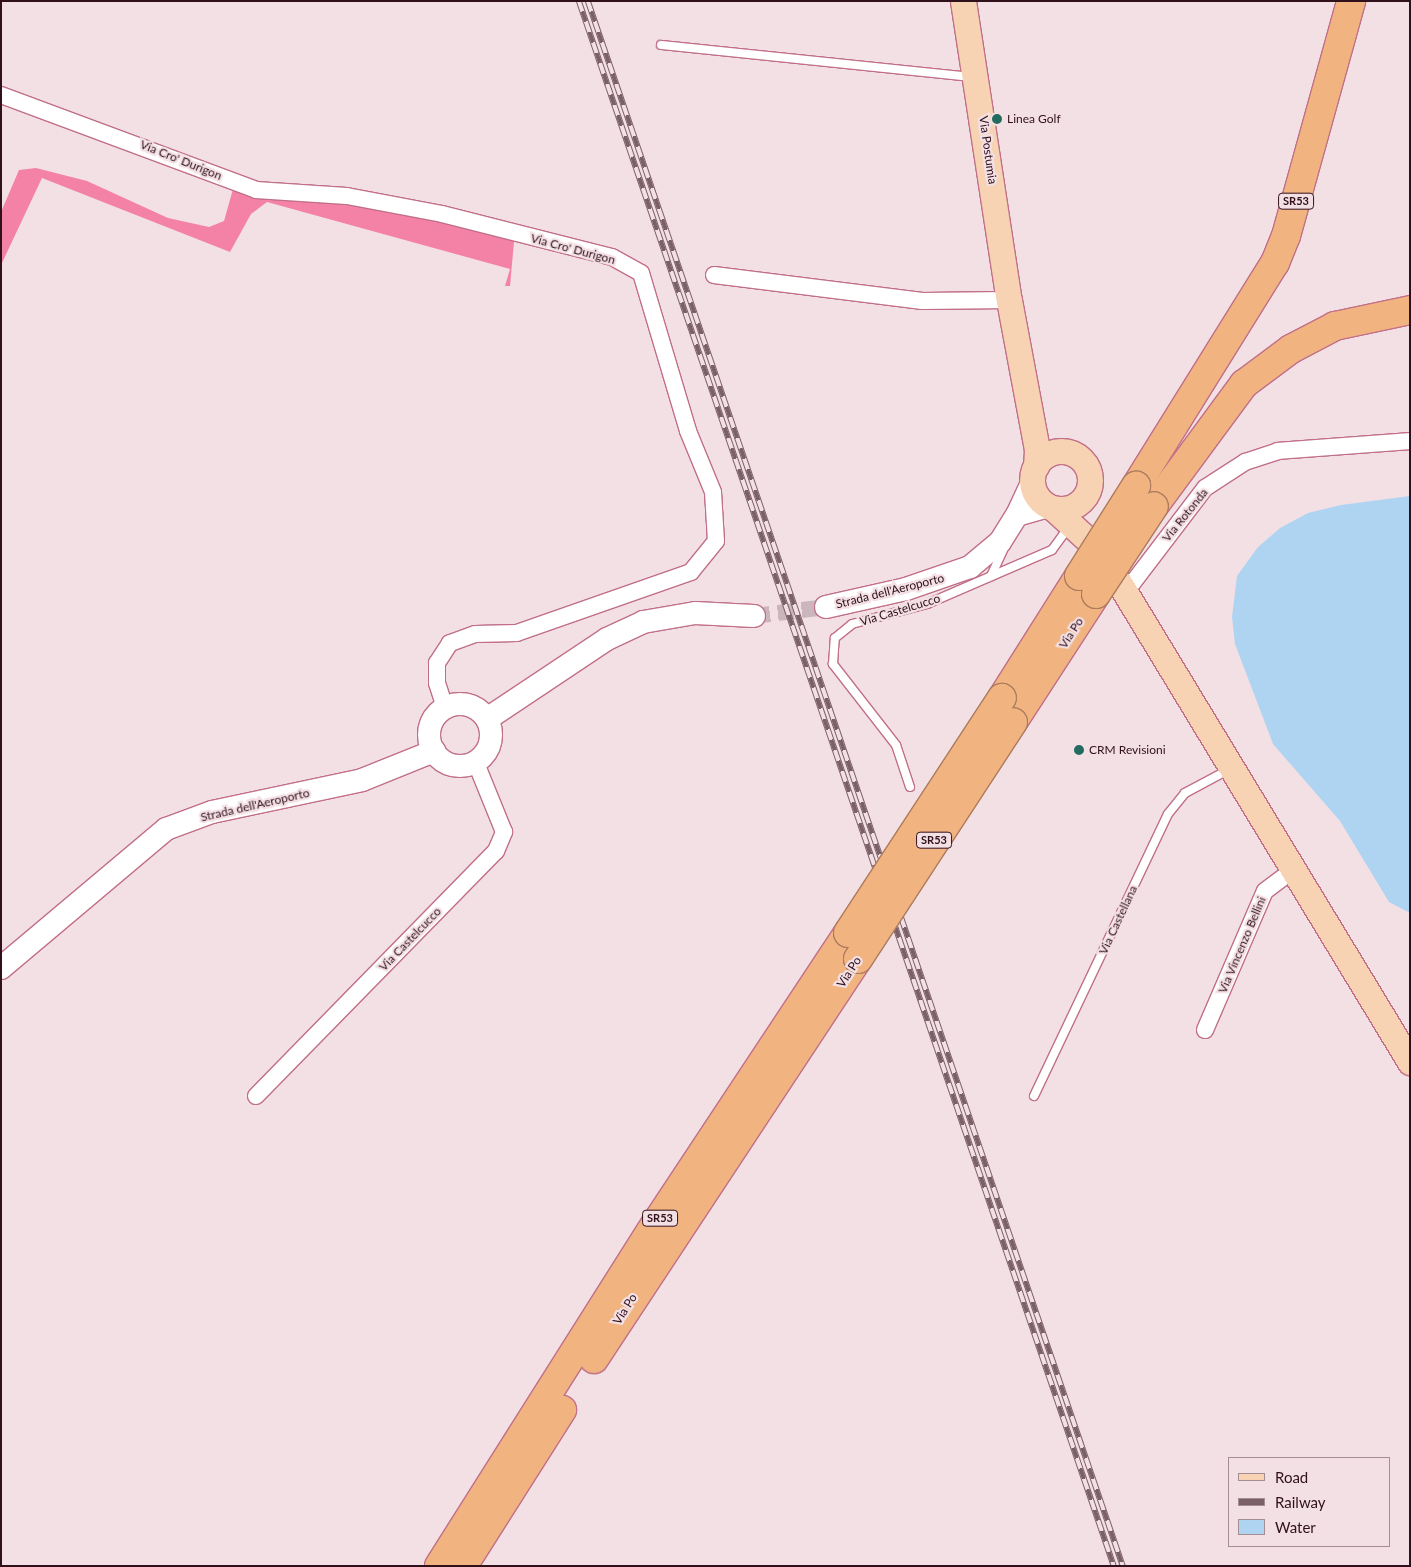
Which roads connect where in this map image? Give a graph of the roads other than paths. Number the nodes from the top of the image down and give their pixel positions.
1 (963, 1) edge
2 (1351, 1) edge
3 (661, 44) dead end
4 (977, 78) junction
5 (1, 95) edge
6 (714, 276) dead end
7 (1009, 300) junction
8 (1410, 310) edge
9 (1024, 392) junction
10 (1410, 441) edge
11 (1074, 455) junction
12 (1034, 474) junction
13 (1090, 486) junction
14 (1057, 511) junction
15 (1013, 521) junction
16 (1100, 551) junction
17 (990, 578) junction
18 (1088, 585) junction
19 (1125, 593) junction
20 (826, 607) tunnel mouth
21 (754, 616) tunnel mouth
22 (445, 708) junction
23 (487, 719) junction
24 (434, 751) junction
25 (476, 763) junction
26 (1230, 768) junction
27 (910, 787) dead end
28 (1292, 870) junction
29 (1, 968) edge
30 (1205, 1030) dead end
31 (1410, 1062) edge
32 (256, 1096) dead end
33 (1034, 1096) dead end
34 (439, 1566) edge
35 (464, 1566) edge

1 - 4 main road, Via Postumia
2 - 18 highway, Via Po / SR53, bridge
3 - 4 lane
4 - 7 main road, Via Postumia
5 - 22 street, Via Cro' Durigon
6 - 7 street
7 - 9 main road, Via Postumia
8 - 18 highway, Via Po / SR53, bridge
9 - 11 main road
9 - 12 main road, Via Postumia
10 - 19 street, Via Rotonda
11 - 12 main road
11 - 13 main road
12 - 14 main road
12 - 15 street, Strada dell'Aeroporto
13 - 14 main road
13 - 16 main road
14 - 15 street
14 - 16 main road
14 - 17 lane, Via Castelcucco
15 - 17 lane
15 - 20 street, Strada dell'Aeroporto
16 - 19 main road
17 - 27 lane, Via Castelcucco
18 - 34 highway, Via Po / SR53, bridge
18 - 35 highway, Via Po / SR53, bridge
19 - 26 main road
21 - 23 street
22 - 23 street
22 - 24 street
23 - 25 street
24 - 25 street
24 - 29 street, Strada dell'Aeroporto
25 - 32 street, Via Castelcucco
26 - 28 main road
26 - 33 lane, Via Castellana
28 - 30 street, Via Vincenzo Bellini
28 - 31 main road

